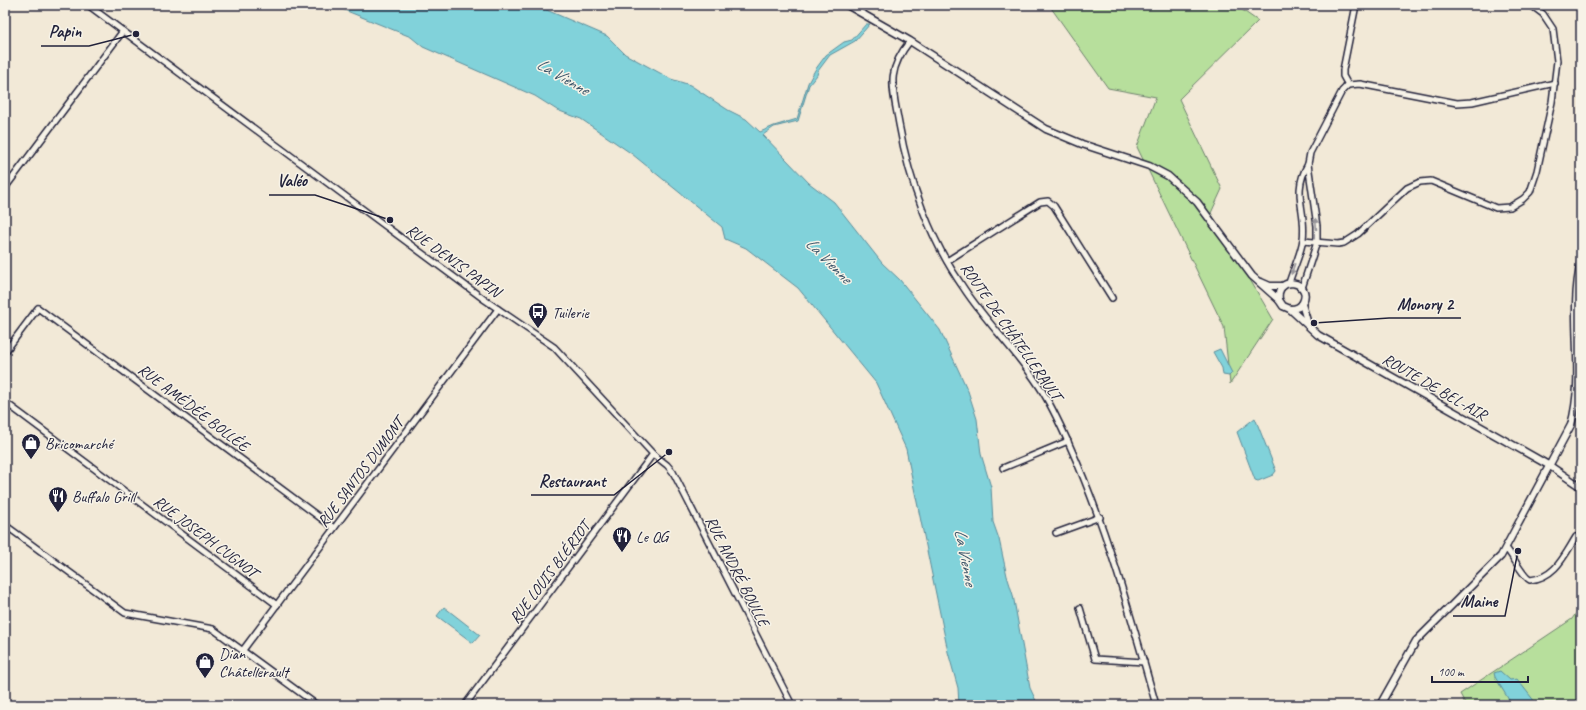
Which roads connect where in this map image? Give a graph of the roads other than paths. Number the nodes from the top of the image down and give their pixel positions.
1 (88, 5) edge
2 (847, 5) edge
3 (1356, 5) edge
4 (1531, 5) edge
5 (123, 31) junction
6 (910, 42) junction
7 (1555, 83) junction
8 (1348, 85) junction
9 (1308, 164) junction
10 (5, 188) edge
11 (1303, 241) junction
12 (1317, 242) junction
13 (947, 260) junction
14 (1581, 262) edge
15 (1257, 281) junction
16 (1286, 285) junction
17 (1302, 288) junction
18 (1112, 298) dead end
19 (1279, 300) junction
20 (1302, 304) junction
21 (498, 309) junction
22 (1290, 310) junction
23 (1309, 326) junction
24 (5, 352) edge
25 (5, 402) edge
26 (1068, 442) junction
27 (653, 454) junction
28 (1550, 466) junction
29 (1003, 468) dead end
30 (1581, 487) edge
31 (1100, 517) junction
32 (5, 525) edge
33 (334, 528) junction
34 (1056, 533) dead end
35 (1576, 537) dead end
36 (1506, 548) junction
37 (277, 605) junction
38 (1080, 608) dead end
39 (243, 650) junction
40 (1144, 662) junction
41 (317, 705) edge
42 (465, 705) edge
43 (792, 705) edge
44 (1156, 705) edge
45 (1380, 705) edge

1 - 5 street, RUE DENIS PAPIN
2 - 6 street
3 - 8 street
4 - 7 street
5 - 10 street
5 - 21 street, RUE DENIS PAPIN
6 - 13 street, ROUTE DE CHÂTELLERAULT
6 - 15 street
7 - 8 street
7 - 12 street
8 - 9 street
9 - 11 street
12 -> 9 street
11 - 12 street
11 -> 16 street
12 - 17 street
13 - 18 street
13 - 26 street, ROUTE DE CHÂTELLERAULT
14 - 28 street
15 - 16 street
15 - 19 street
16 - 17 street
16 - 19 street
17 - 20 street
19 - 22 street
20 - 22 street
20 - 23 street
21 - 27 street, RUE DENIS PAPIN
21 - 33 street, RUE SANTOS DUMONT
22 - 23 street, ROUTE DE BEL-AIR
23 - 28 street, ROUTE DE BEL-AIR
24 - 33 street, RUE AMÉDÉE BOLLÉE
25 - 37 street, RUE JOSEPH CUGNOT
26 - 29 street
26 - 31 street, ROUTE DE CHÂTELLERAULT
27 - 42 street, RUE LOUIS BLÉRIOT
27 - 43 street, RUE ANDRÉ BOULLE
28 - 30 street, ROUTE DE BEL-AIR
28 - 36 street
31 - 34 street
31 - 40 street, ROUTE DE CHÂTELLERAULT
32 - 39 street
33 - 37 street, RUE SANTOS DUMONT
35 - 36 street
36 - 45 street
37 - 39 street, RUE SANTOS DUMONT
38 - 40 street
39 - 41 street
40 - 44 street, ROUTE DE CHÂTELLERAULT

